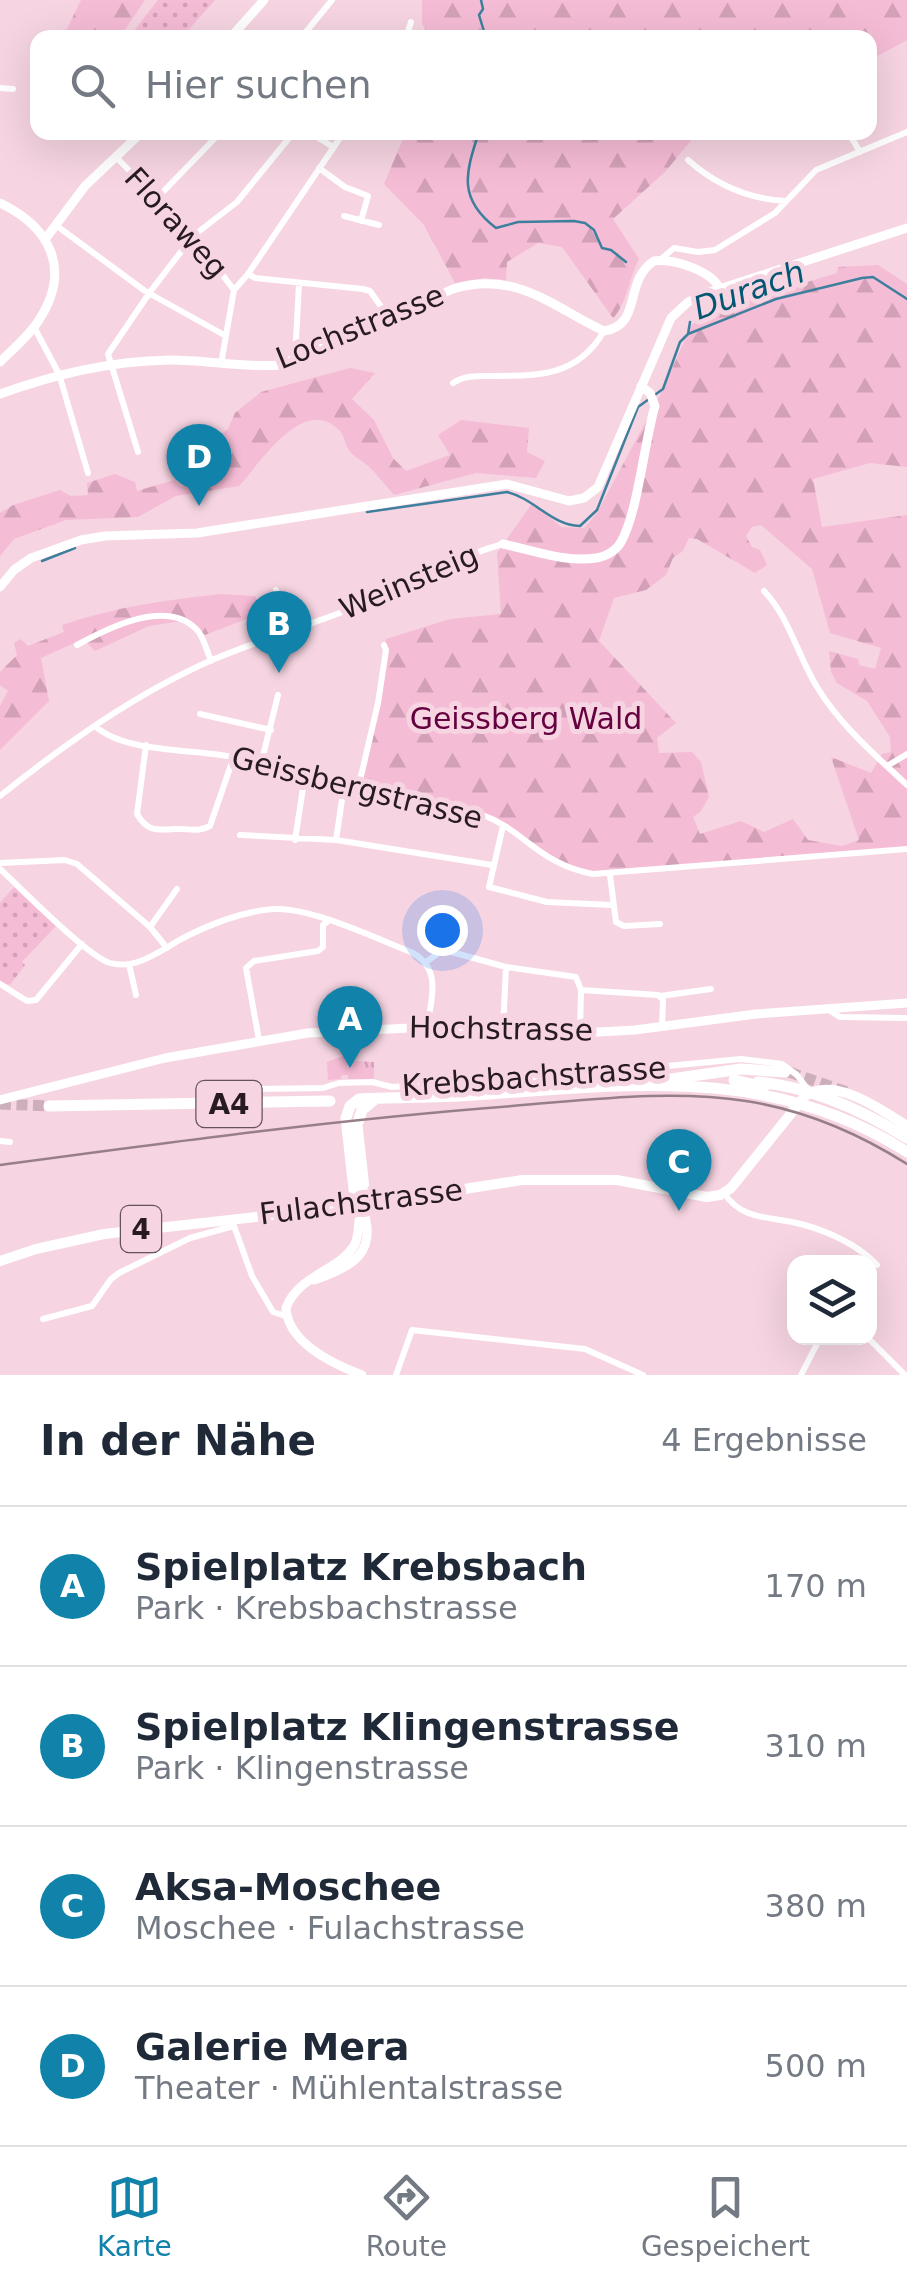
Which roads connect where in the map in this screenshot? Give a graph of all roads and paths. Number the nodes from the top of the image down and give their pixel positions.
1 (264, 0) edge
2 (332, 0) edge
3 (411, 22) dead end
4 (237, 30) edge
5 (308, 30) edge
6 (408, 30) edge
7 (0, 88) edge
8 (13, 89) dead end
9 (907, 132) edge
10 (134, 140) edge
11 (213, 140) edge
12 (287, 140) edge
13 (322, 140) edge
14 (339, 140) edge
15 (853, 140) edge
16 (334, 147) junction
17 (860, 152) junction
18 (117, 158) junction
19 (688, 160) dead end
20 (319, 168) junction
21 (157, 198) junction
22 (787, 201) junction
23 (0, 203) edge
24 (344, 216) dead end
25 (362, 220) junction
26 (379, 225) dead end
27 (57, 226) junction
28 (907, 228) edge
29 (193, 236) junction
30 (46, 238) junction
31 (660, 260) junction
32 (248, 274) junction
33 (299, 283) junction
34 (234, 290) junction
35 (720, 290) junction
36 (150, 292) junction
37 (390, 320) junction
38 (34, 327) junction
39 (604, 330) junction
40 (226, 336) junction
41 (294, 360) junction
42 (0, 362) edge
43 (109, 364) junction
44 (221, 364) junction
45 (60, 374) junction
46 (453, 384) dead end
47 (640, 386) junction
48 (0, 394) edge
49 (138, 452) dead end
50 (88, 474) dead end
51 (503, 544) joint
52 (0, 586) edge
53 (276, 590) dead end
54 (764, 591) dead end
55 (291, 628) junction
56 (77, 645) dead end
57 (384, 645) dead end
58 (211, 661) junction
59 (278, 695) dead end
60 (200, 714) dead end
61 (95, 726) junction
62 (271, 730) junction
63 (146, 745) junction
64 (907, 754) edge
65 (234, 756) junction
66 (261, 764) junction
67 (887, 766) junction
68 (305, 775) junction
69 (344, 785) junction
70 (907, 786) edge
71 (358, 789) junction
72 (0, 796) edge
73 (503, 826) junction
74 (240, 835) dead end
75 (295, 840) junction
76 (336, 840) junction
77 (907, 848) edge
78 (492, 864) junction
79 (0, 866) edge
80 (610, 874) junction
81 (177, 889) dead end
82 (612, 906) junction
83 (328, 921) junction
84 (660, 924) dead end
85 (150, 927) junction
86 (82, 944) junction
87 (167, 948) junction
88 (426, 962) junction
89 (129, 964) junction
90 (506, 967) junction
91 (0, 984) edge
92 (711, 989) dead end
93 (581, 990) junction
94 (136, 995) dead end
95 (660, 996) junction
96 (907, 1003) edge
97 (828, 1009) junction
98 (907, 1018) edge
99 (427, 1026) junction
100 (662, 1026) junction
101 (503, 1029) junction
102 (580, 1033) junction
103 (259, 1040) junction
104 (785, 1072) tunnel mouth
105 (648, 1084) junction
106 (246, 1086) dead end
107 (810, 1092) junction
108 (0, 1100) edge
109 (374, 1100) junction
110 (330, 1102) dead end
111 (48, 1106) tunnel mouth
112 (129, 1106) junction
113 (350, 1119) junction
114 (906, 1132) edge
115 (0, 1142) edge
116 (10, 1142) dead end
117 (907, 1149) edge
118 (724, 1193) junction
119 (361, 1200) junction
120 (233, 1222) junction
121 (0, 1262) edge
122 (878, 1265) dead end
123 (286, 1316) junction
124 (44, 1319) dead end
125 (817, 1345) edge
126 (875, 1345) edge
127 (362, 1375) edge
128 (396, 1375) edge
129 (643, 1375) edge
130 (802, 1375) edge
131 (905, 1375) edge

1 - 4 street
2 - 5 street
3 - 6 street
7 - 8 street
9 - 17 street
10 - 18 street
11 - 21 street
12 - 29 street
13 - 16 street
14 - 16 street
15 - 17 street
16 - 20 street
17 - 22 street
18 - 21 street, Floraweg
18 - 27 street
19 - 22 street
20 - 25 street
20 - 32 street
21 - 29 street, Floraweg
22 - 31 street
23 - 30 street
24 - 25 street
25 - 26 street
27 - 30 street
27 - 36 street
28 - 35 street
29 - 34 street, Floraweg
29 - 36 street
30 - 38 street
31 - 35 street
31 - 39 street
32 - 33 street, Floraweg
32 - 34 street, Floraweg
33 - 37 street, Floraweg
33 - 41 street
34 - 40 street
35 - 47 street
36 - 40 street
36 - 43 street
37 - 39 street, Lochstrasse
37 - 41 street, Lochstrasse
38 - 42 street
38 - 45 street
39 - 46 street
40 - 44 street
41 - 44 street, Lochstrasse
43 - 44 street, Lochstrasse
43 - 45 street, Lochstrasse
43 - 49 street
45 - 48 street, Lochstrasse
45 - 50 street
47 - 51 street, Weinsteig
47 - 52 street
51 - 55 street, Weinsteig
53 - 55 street
54 - 67 street
55 - 58 street, Weinsteig
56 - 58 street
57 - 71 street
58 - 61 street, Weinsteig
59 - 62 street
60 - 62 street
61 - 63 street, Geissbergstrasse
61 - 72 street, Weinsteig
62 - 66 street
63 - 65 street, Geissbergstrasse
63 - 65 street
64 - 67 street
65 - 66 street, Geissbergstrasse
66 - 68 street, Geissbergstrasse
67 - 70 street
68 - 69 street, Geissbergstrasse
68 - 75 street
69 - 71 street, Geissbergstrasse
69 - 76 street
71 - 73 street, Geissbergstrasse
73 - 78 street
73 - 80 street, Geissbergstrasse
74 - 75 street
75 - 76 street
76 - 78 street
77 - 80 street, Geissbergstrasse
78 - 82 street
79 - 85 street
79 - 86 street
80 - 82 street
81 - 85 street
82 - 84 street
83 - 87 street
83 - 88 street
83 - 103 street
85 - 87 street
86 - 89 street
86 - 91 street
87 - 89 street
88 - 90 street
88 - 99 street
89 - 94 street
90 - 93 street
90 - 101 street
92 - 95 street
93 - 95 street
93 - 102 street
95 - 100 street
96 - 97 street, Hochstrasse
97 - 98 street, Hochstrasse
97 - 100 street, Hochstrasse
99 - 101 street, Hochstrasse
99 - 103 street, Hochstrasse
100 - 102 street, Hochstrasse
101 - 102 street, Hochstrasse
103 - 108 street, Hochstrasse
104 - 105 highway
105 - 109 highway
105 - 117 highway
106 - 107 street, Krebsbachstrasse
107 - 114 main road
107 - 118 main road
109 - 113 highway
109 - 113 highway
110 - 112 highway, A4
111 - 112 highway, A4
112 - 113 highway
112 - 113 highway
113 - 119 highway
114 - 117 highway
115 - 116 street
118 - 119 main road, Fulachstrasse / 4
118 - 122 street
119 - 120 main road, Fulachstrasse / 4
119 - 123 street
120 - 121 main road, Fulachstrasse / 4
120 - 123 street
120 - 124 street
123 - 127 street
125 - 130 street
126 - 131 street
128 - 129 street

